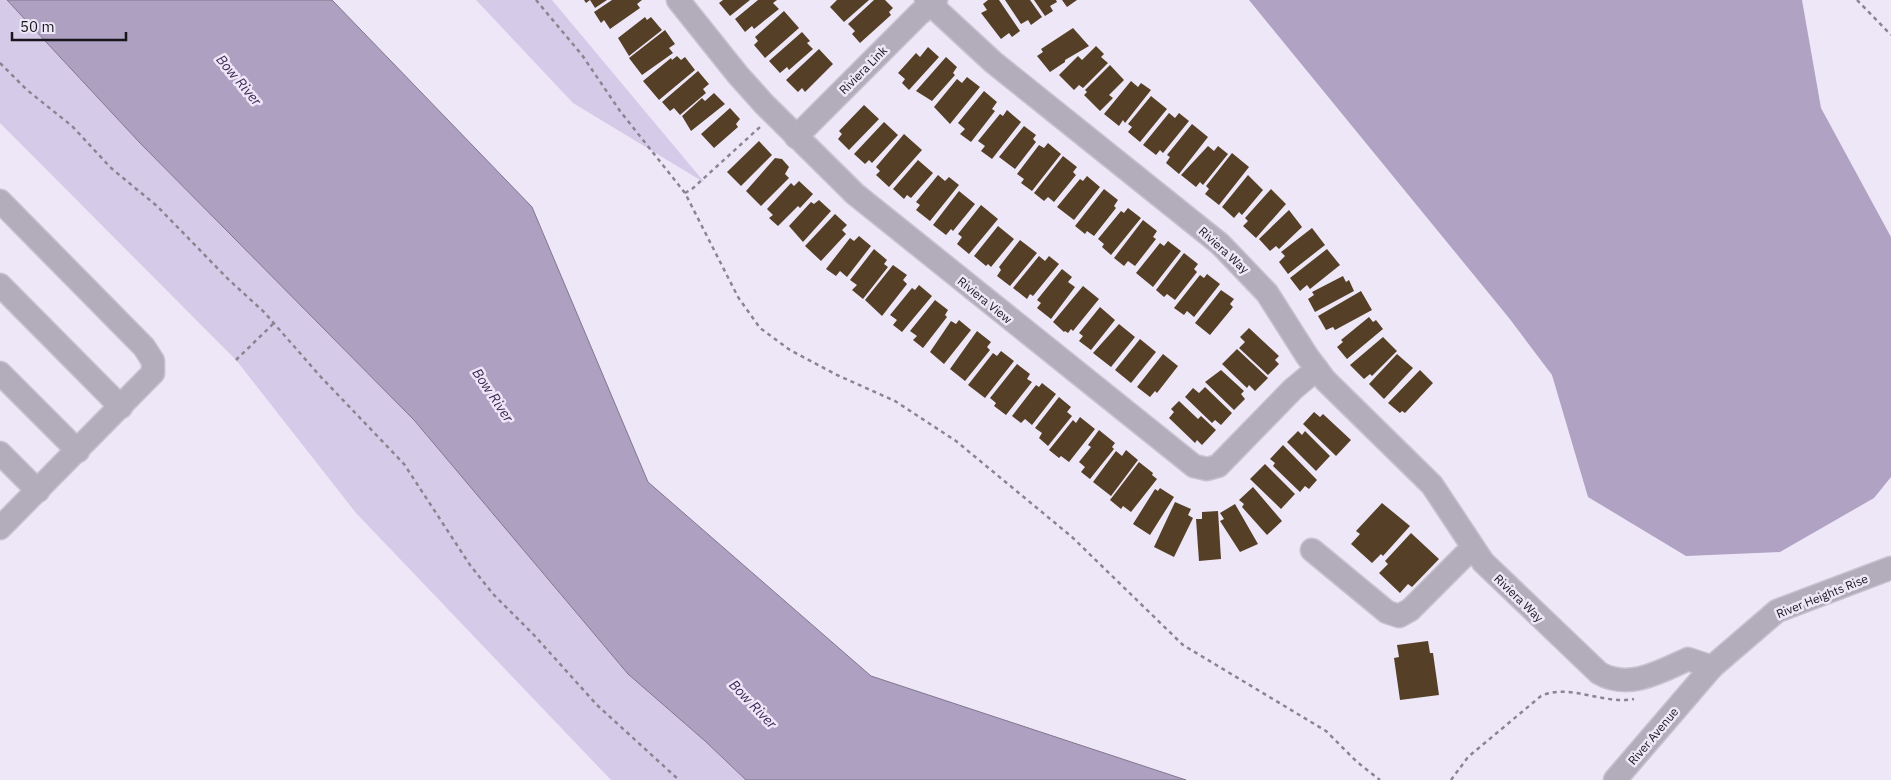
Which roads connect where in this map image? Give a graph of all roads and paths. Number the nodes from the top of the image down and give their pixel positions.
1 (536, 0) edge
2 (678, 0) edge
3 (1857, 0) edge
4 (931, 1) edge
5 (1891, 35) edge
6 (0, 63) edge
7 (764, 123) dead end
8 (796, 137) junction
9 (685, 193) junction
10 (0, 201) edge
11 (0, 285) edge
12 (274, 323) junction
13 (236, 360) dead end
14 (1317, 369) junction
15 (0, 373) edge
16 (121, 407) junction
17 (78, 451) junction
18 (0, 453) edge
19 (38, 491) junction
20 (0, 528) edge
21 (1472, 548) junction
22 (1312, 550) dead end
23 (1891, 568) edge
24 (1712, 667) junction
25 (1690, 691) joint
26 (1639, 698) dead end
27 (679, 780) edge
28 (1380, 780) edge
29 (1451, 780) edge
30 (1615, 780) edge

1 - 9 path
2 - 8 street, Riviera View
3 - 5 path
4 - 8 street, Riviera Link
4 - 14 street, Riviera Way
6 - 12 path
7 - 9 path
8 - 14 street, Riviera View
9 - 28 path
10 - 16 street
11 - 16 street
12 - 13 path
12 - 27 path
14 - 21 street, Riviera Way
15 - 17 street
16 - 17 street
17 - 19 street
18 - 19 street
19 - 20 street
21 - 22 street
21 - 24 street, Riviera Way
23 - 24 street, River Heights Rise
24 - 25 street, River Heights Rise
25 - 30 street, River Avenue
26 - 29 path

